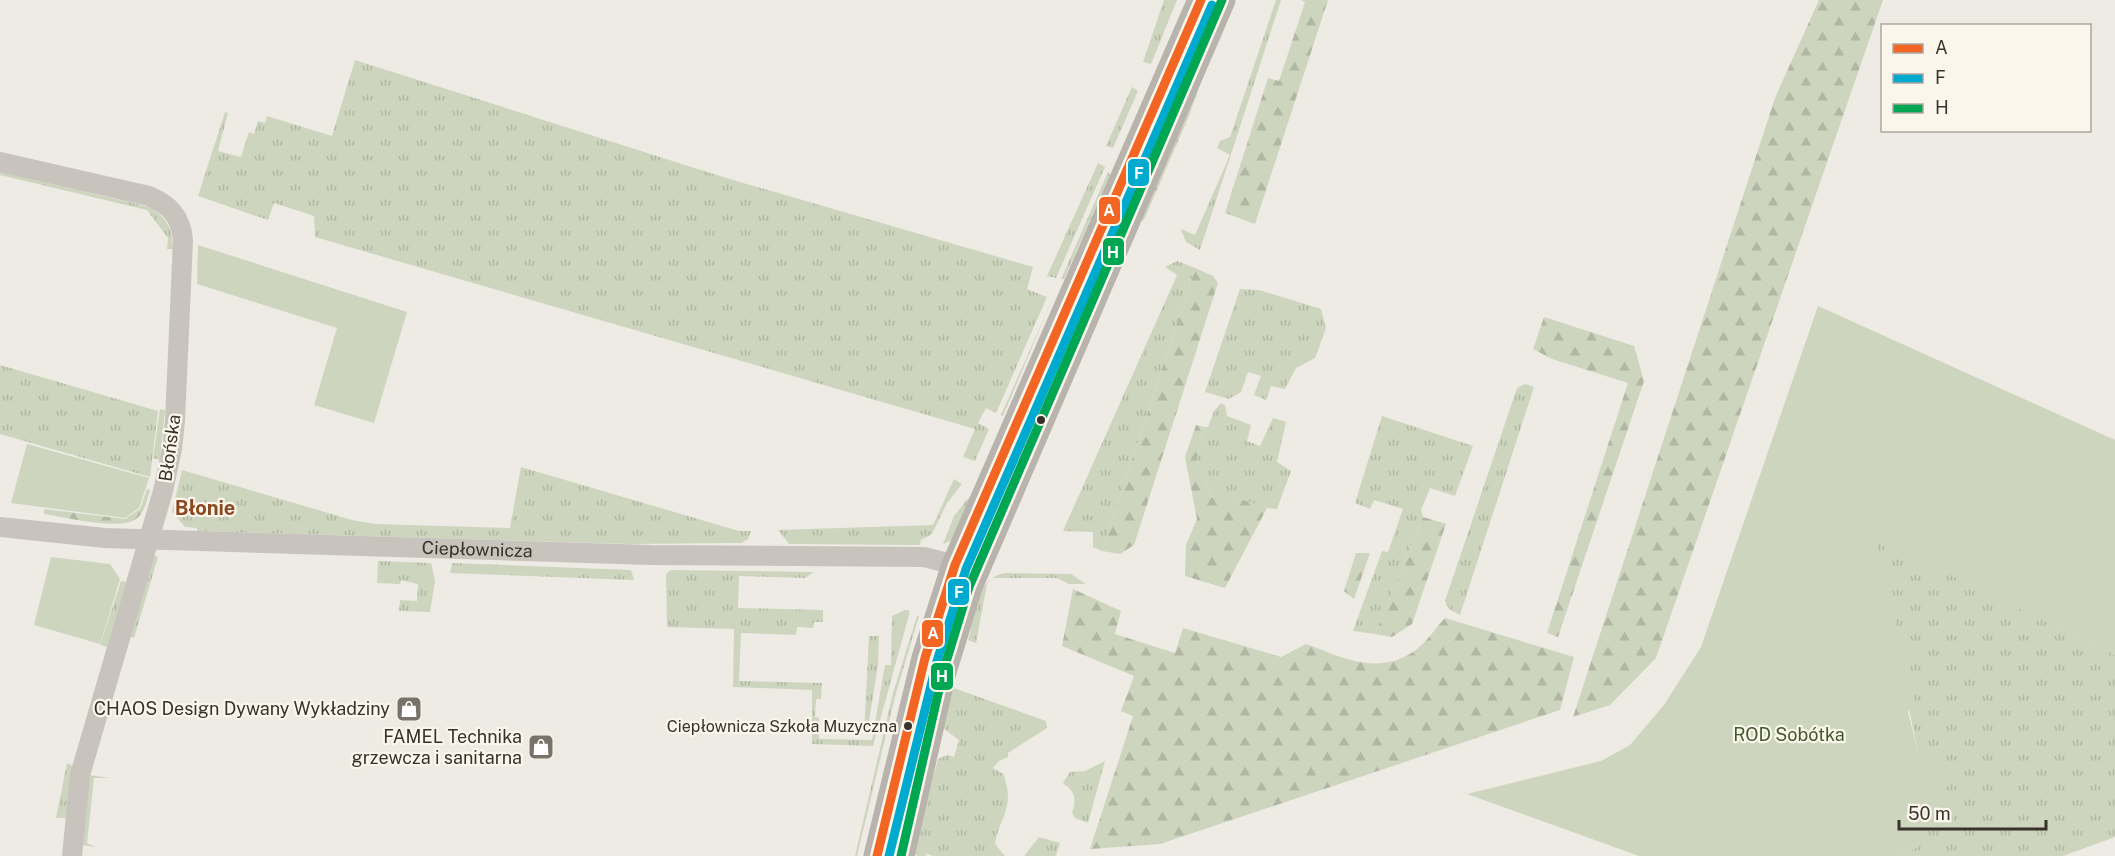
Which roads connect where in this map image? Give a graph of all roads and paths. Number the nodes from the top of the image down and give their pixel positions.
1 (1201, 0) edge
2 (1222, 0) edge
3 (0, 162) edge
4 (0, 527) edge
5 (149, 538) junction
6 (962, 576) junction
7 (72, 856) edge
8 (877, 856) edge
9 (901, 856) edge

1 - 6 main road
2 - 6 main road
3 - 5 street, Błońska
4 - 5 street, Ciepłownicza
5 - 6 street, Ciepłownicza
5 - 7 street, Błońska
6 - 8 main road
6 - 9 main road

